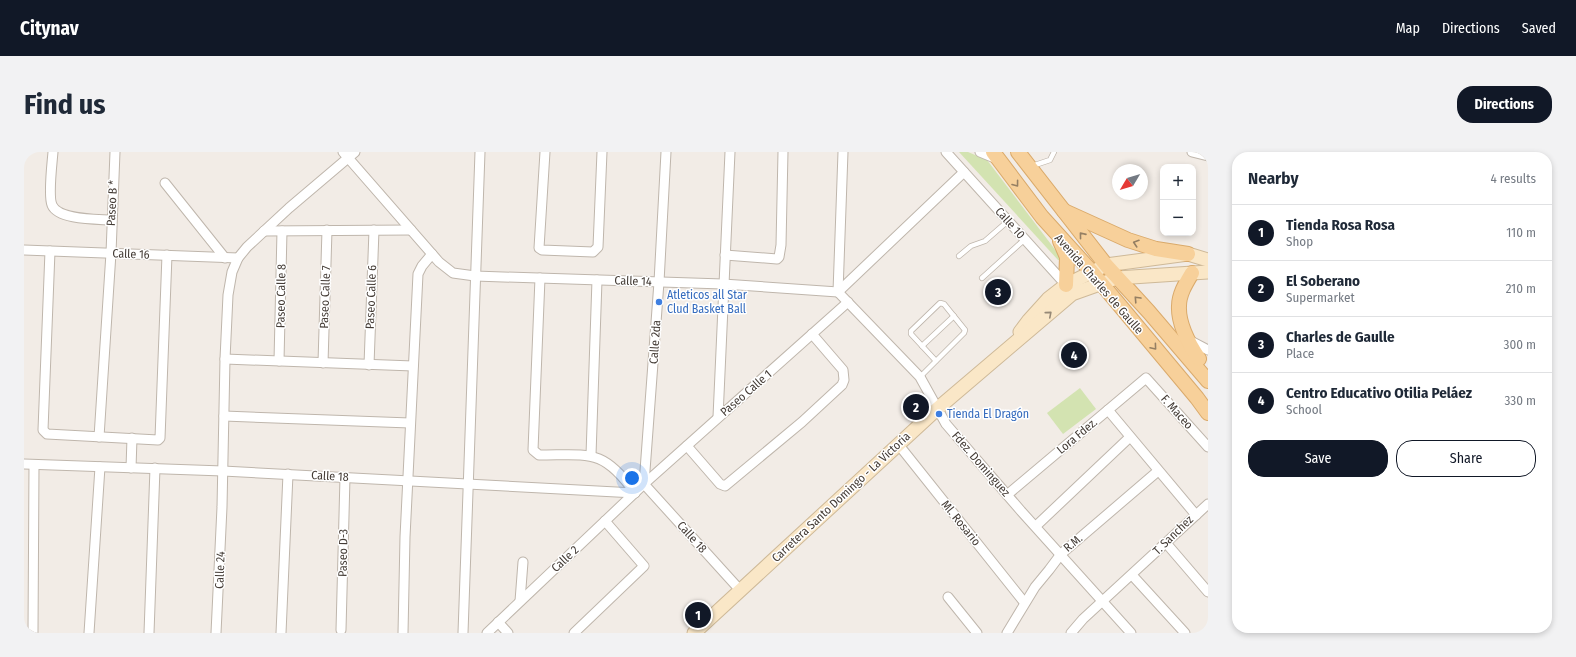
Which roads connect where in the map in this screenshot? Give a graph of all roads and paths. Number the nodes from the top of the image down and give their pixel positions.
1 (53, 152) edge
2 (115, 152) edge
3 (480, 152) edge
4 (545, 152) edge
5 (602, 152) edge
6 (666, 152) edge
7 (730, 152) edge
8 (782, 152) edge
9 (843, 152) edge
10 (946, 152) edge
11 (980, 152) edge
12 (1018, 152) edge
13 (1054, 152) edge
14 (1192, 152) edge
15 (349, 154) edge
16 (995, 156) edge
17 (1208, 156) edge
18 (1028, 166) junction
19 (964, 172) junction
20 (165, 183) dead end
21 (1062, 210) junction
22 (111, 220) junction
23 (1008, 221) junction
24 (327, 230) junction
25 (374, 230) junction
26 (411, 230) junction
27 (264, 231) junction
28 (282, 231) junction
29 (1058, 236) junction
30 (1025, 239) junction
31 (24, 250) edge
32 (50, 251) junction
33 (111, 253) junction
34 (432, 254) junction
35 (1188, 254) junction
36 (166, 255) junction
37 (725, 255) junction
38 (959, 256) dead end
39 (225, 258) junction
40 (238, 258) junction
41 (1208, 260) edge
42 (1106, 265) junction
43 (1091, 271) junction
44 (1208, 272) edge
45 (1192, 273) junction
46 (475, 276) junction
47 (540, 278) junction
48 (982, 278) dead end
49 (1118, 278) junction
50 (597, 280) junction
51 (660, 282) junction
52 (723, 284) junction
53 (1100, 284) junction
54 (1069, 289) junction
55 (838, 292) junction
56 (848, 302) junction
57 (954, 316) junction
58 (812, 334) junction
59 (1188, 339) junction
60 (922, 346) junction
61 (1208, 350) edge
62 (225, 360) junction
63 (279, 361) junction
64 (936, 361) junction
65 (323, 363) junction
66 (369, 365) junction
67 (413, 366) junction
68 (1208, 372) edge
69 (920, 377) junction
70 (1146, 378) joint
71 (1208, 381) edge
72 (937, 409) junction
73 (1108, 410) junction
74 (1208, 413) edge
75 (224, 416) junction
76 (718, 417) junction
77 (410, 424) junction
78 (99, 437) junction
79 (1130, 437) junction
80 (132, 438) junction
81 (898, 444) junction
82 (687, 446) junction
83 (1208, 447) edge
84 (591, 455) junction
85 (24, 464) edge
86 (34, 465) junction
87 (100, 467) junction
88 (131, 468) junction
89 (155, 468) junction
90 (1158, 470) junction
91 (223, 471) junction
92 (288, 474) junction
93 (345, 477) junction
94 (407, 480) junction
95 (468, 484) junction
96 (644, 484) junction
97 (635, 493) junction
98 (1007, 495) junction
99 (1208, 504) edge
100 (1196, 514) junction
101 (605, 521) junction
102 (1036, 526) junction
103 (1166, 543) junction
104 (1060, 554) junction
105 (523, 562) dead end
106 (1132, 574) junction
107 (740, 590) junction
108 (1208, 592) edge
109 (948, 597) dead end
110 (520, 601) junction
111 (1024, 602) junction
112 (1101, 602) junction
113 (498, 622) junction
114 (341, 630) dead end
115 (33, 633) edge
116 (89, 633) edge
117 (150, 633) edge
118 (216, 633) edge
119 (281, 633) edge
120 (403, 633) edge
121 (464, 633) edge
122 (486, 633) edge
123 (508, 633) edge
124 (574, 633) edge
125 (694, 633) edge
126 (976, 633) edge
127 (1007, 633) edge
128 (1071, 633) edge
129 (1131, 633) edge
130 (1186, 633) edge

1 - 22 street
2 - 22 street, Paseo B *
3 - 46 street
4 - 5 street
6 - 51 street, Calle 2da
7 - 37 street
8 - 37 street
9 - 55 street
10 - 19 street, Calle 10
11 - 16 street
12 - 18 main road, Avenida Charles de Gaulle
13 - 18 lane
14 - 17 street
15 - 26 street
15 - 27 street
16 -> 29 main road, Avenida Charles de Gaulle
18 - 21 main road, Avenida Charles de Gaulle
19 - 23 street, Calle 10
19 - 55 street
20 - 39 street
35 -> 21 main road
42 -> 21 main road, Avenida Charles de Gaulle
22 - 33 street, Paseo B *
23 - 30 street, Calle 10
23 - 38 lane
24 - 25 street
24 - 28 street
24 - 65 street, Paseo Calle 7
25 - 26 street
25 - 66 street, Paseo Calle 6
26 - 34 street
27 - 28 street
27 - 40 street
28 - 63 street, Paseo Calle 8
29 - 43 main road, Avenida Charles de Gaulle
29 - 54 main road
30 - 48 lane
30 - 54 street, Calle 10
31 - 32 street, Calle 16
32 - 33 street, Calle 16
32 - 78 street
33 - 36 street, Calle 16
33 - 78 street, Paseo B *
34 - 46 street, Calle 14
34 - 67 street
35 - 41 main road
35 - 42 main road, Carretera Santo Domingo - La Victoria
36 - 39 street, Calle 16
36 - 80 street
37 - 52 street
39 - 40 street, Calle 16
40 - 62 street, Calle 24
42 - 43 main road, Carretera Santo Domingo - La Victoria
42 - 49 main road, Avenida Charles de Gaulle
43 - 53 main road, Avenida Charles de Gaulle
43 - 54 main road, Carretera Santo Domingo - La Victoria
44 - 45 main road, Carretera Santo Domingo - La Victoria
45 - 49 main road, Carretera Santo Domingo - La Victoria
45 - 59 main road
46 - 47 street, Calle 14
46 - 95 street
47 - 50 street, Calle 14
47 - 84 street
49 - 53 main road, Carretera Santo Domingo - La Victoria
71 -> 49 main road, Avenida Charles de Gaulle
50 - 51 street, Calle 14
50 - 84 street
51 - 52 street, Calle 14
51 - 96 street, Calle 2da
52 - 55 street, Calle 14
52 - 76 street
53 - 54 main road, Carretera Santo Domingo - La Victoria
53 -> 74 main road, Avenida Charles de Gaulle
54 - 72 main road, Carretera Santo Domingo - La Victoria
55 - 56 street, Fdez. Dominguez
56 - 58 street, Paseo Calle 1
56 - 69 street, Fdez. Dominguez
57 - 60 lane
57 - 60 lane
57 - 64 lane
58 - 76 street, Paseo Calle 1
58 - 82 street
59 - 61 street
59 - 68 main road
60 - 64 lane
62 - 63 street
62 - 75 street, Calle 24
63 - 65 street
64 - 69 lane
65 - 66 street
66 - 67 street
67 - 77 street
69 - 72 street, Fdez. Dominguez
70 - 73 street, Lora Fdez.
70 - 83 street, F. Maceo
72 - 81 main road, Carretera Santo Domingo - La Victoria
72 - 98 street, Fdez. Dominguez
73 - 79 street, T. Sanchez
73 - 98 street, Lora Fdez.
75 - 77 street
75 - 91 street, Calle 24
76 - 82 street, Paseo Calle 1
77 - 94 street
78 - 80 street
79 - 90 street, T. Sanchez
79 - 102 street
80 - 88 street
81 - 107 main road, Carretera Santo Domingo - La Victoria
81 - 111 street, Ml. Rosario
82 - 96 street, Paseo Calle 1
84 - 97 street
85 - 86 street, Calle 18
86 - 87 street, Calle 18
86 - 115 street
87 - 88 street, Calle 18
87 - 116 street
88 - 89 street, Calle 18
89 - 91 street, Calle 18
89 - 117 street
90 - 100 street, T. Sanchez
90 - 104 street, R.M.
91 - 92 street, Calle 18
91 - 118 street, Calle 24
92 - 93 street, Calle 18
92 - 119 street
93 - 94 street, Calle 18
93 - 114 street, Paseo D-3
94 - 95 street, Calle 18
94 - 120 street
95 - 97 street, Calle 18
95 - 121 street
96 - 97 street, Calle 2
96 - 107 street, Calle 18
97 - 101 street, Calle 2
98 - 102 street, Fdez. Dominguez
99 - 100 street
100 - 103 street, T. Sanchez
101 - 110 street, Calle 2
101 - 124 street
102 - 104 street, Fdez. Dominguez
103 - 106 street, T. Sanchez
103 - 108 street
104 - 111 street, R.M.
104 - 112 street, Fdez. Dominguez
105 - 110 street
106 - 112 street, T. Sanchez
106 - 130 street
107 - 125 main road, Carretera Santo Domingo - La Victoria
109 - 126 street
110 - 113 street, Calle 2
111 - 127 street, R.M.
112 - 128 street, T. Sanchez
112 - 129 street, Fdez. Dominguez
113 - 122 street, Calle 2
113 - 123 street

